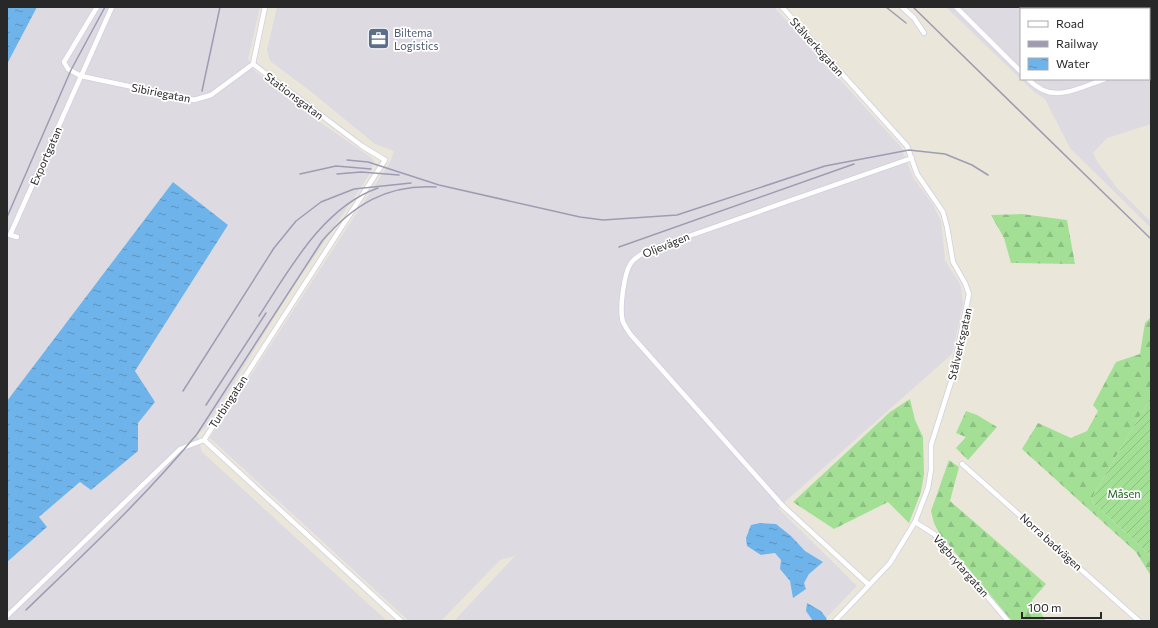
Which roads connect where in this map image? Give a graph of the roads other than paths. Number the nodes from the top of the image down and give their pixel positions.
1 (98, 7) edge
2 (112, 7) edge
3 (265, 7) edge
4 (782, 7) edge
5 (902, 7) edge
6 (956, 7) edge
7 (924, 33) dead end
8 (253, 64) junction
9 (1020, 71) edge
10 (81, 76) junction
11 (1029, 80) edge
12 (1102, 80) edge
13 (912, 158) junction
14 (385, 160) joint
15 (10, 235) junction
16 (17, 237) dead end
17 (7, 239) edge
18 (204, 440) junction
19 (962, 464) dead end
20 (915, 522) junction
21 (869, 585) junction
22 (7, 616) edge
23 (401, 621) edge
24 (835, 621) edge
25 (1008, 621) edge
26 (1139, 621) edge

1 - 10 street, Sibiriegatan
2 - 10 street, Exportgatan
3 - 8 street
4 - 13 street, Stålverksgatan
5 - 7 street
6 - 9 street
8 - 10 street, Sibiriegatan
8 - 14 street, Stationsgatan
10 - 15 street, Exportgatan
11 - 12 street
13 - 20 street, Stålverksgatan
13 - 21 street, Oljevägen
14 - 18 street, Turbingatan
15 - 16 street
15 - 17 street, Exportgatan
18 - 22 street
18 - 23 street, Turbingatan
19 - 26 street, Norra badvägen
20 - 21 street
20 - 25 street, Vågbrytargatan
21 - 24 street

